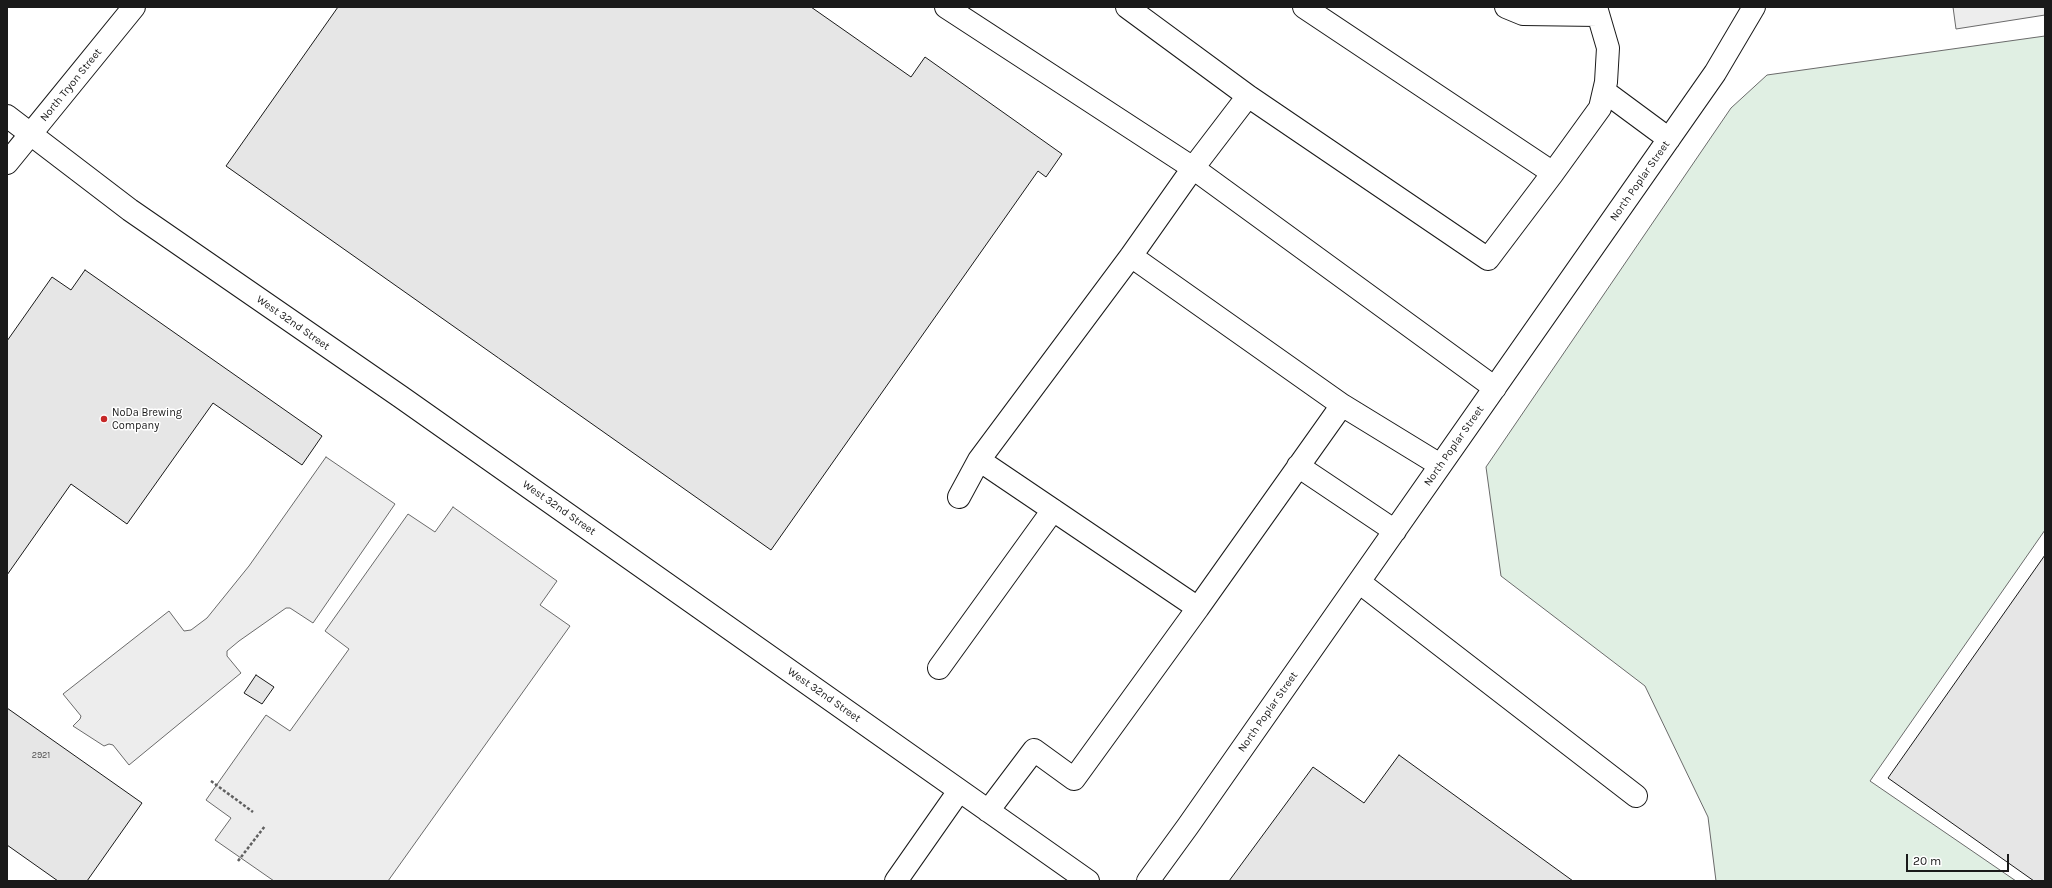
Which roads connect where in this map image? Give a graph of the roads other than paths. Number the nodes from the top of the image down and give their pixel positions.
1 (134, 7) edge
2 (1127, 7) edge
3 (1304, 7) edge
4 (1506, 7) edge
5 (1754, 7) edge
6 (950, 8) edge
7 (1597, 11) edge
8 (1604, 91) junction
9 (1248, 96) junction
10 (7, 116) edge
11 (31, 134) junction
12 (1669, 139) junction
13 (7, 163) edge
14 (1193, 168) junction
15 (1553, 173) junction
16 (1131, 256) junction
17 (1495, 388) junction
18 (1342, 405) junction
19 (979, 460) junction
20 (1440, 465) junction
21 (1298, 466) junction
22 (959, 497) dead end
23 (1054, 510) junction
24 (1395, 531) junction
25 (1359, 582) junction
26 (1198, 608) junction
27 (939, 668) dead end
28 (959, 791) junction
29 (1636, 796) dead end
30 (988, 811) junction
31 (896, 881) edge
32 (1088, 881) edge
33 (1148, 881) edge

1 - 11 street, North Tryon Street
2 - 9 street
3 - 15 street
4 - 7 street
5 - 12 street, North Poplar Street
6 - 14 street
7 - 8 street
8 - 12 street
8 - 15 street
9 - 14 street
9 - 15 street
10 - 11 street, West 32nd Street
11 - 13 street, North Tryon Street
11 - 28 street, West 32nd Street
12 - 17 street, North Poplar Street
14 - 16 street
14 - 17 street
16 - 18 street
16 - 19 street
17 - 20 street, North Poplar Street
18 - 20 street
18 - 21 street
19 - 22 street
19 - 23 street
20 - 24 street, North Poplar Street
21 - 24 street
21 - 26 street
23 - 26 street
23 - 27 street
24 - 25 street, North Poplar Street
25 - 29 street
25 - 33 street, North Poplar Street
26 - 30 street
28 - 30 street, West 32nd Street
28 - 31 street
30 - 32 street, West 32nd Street

